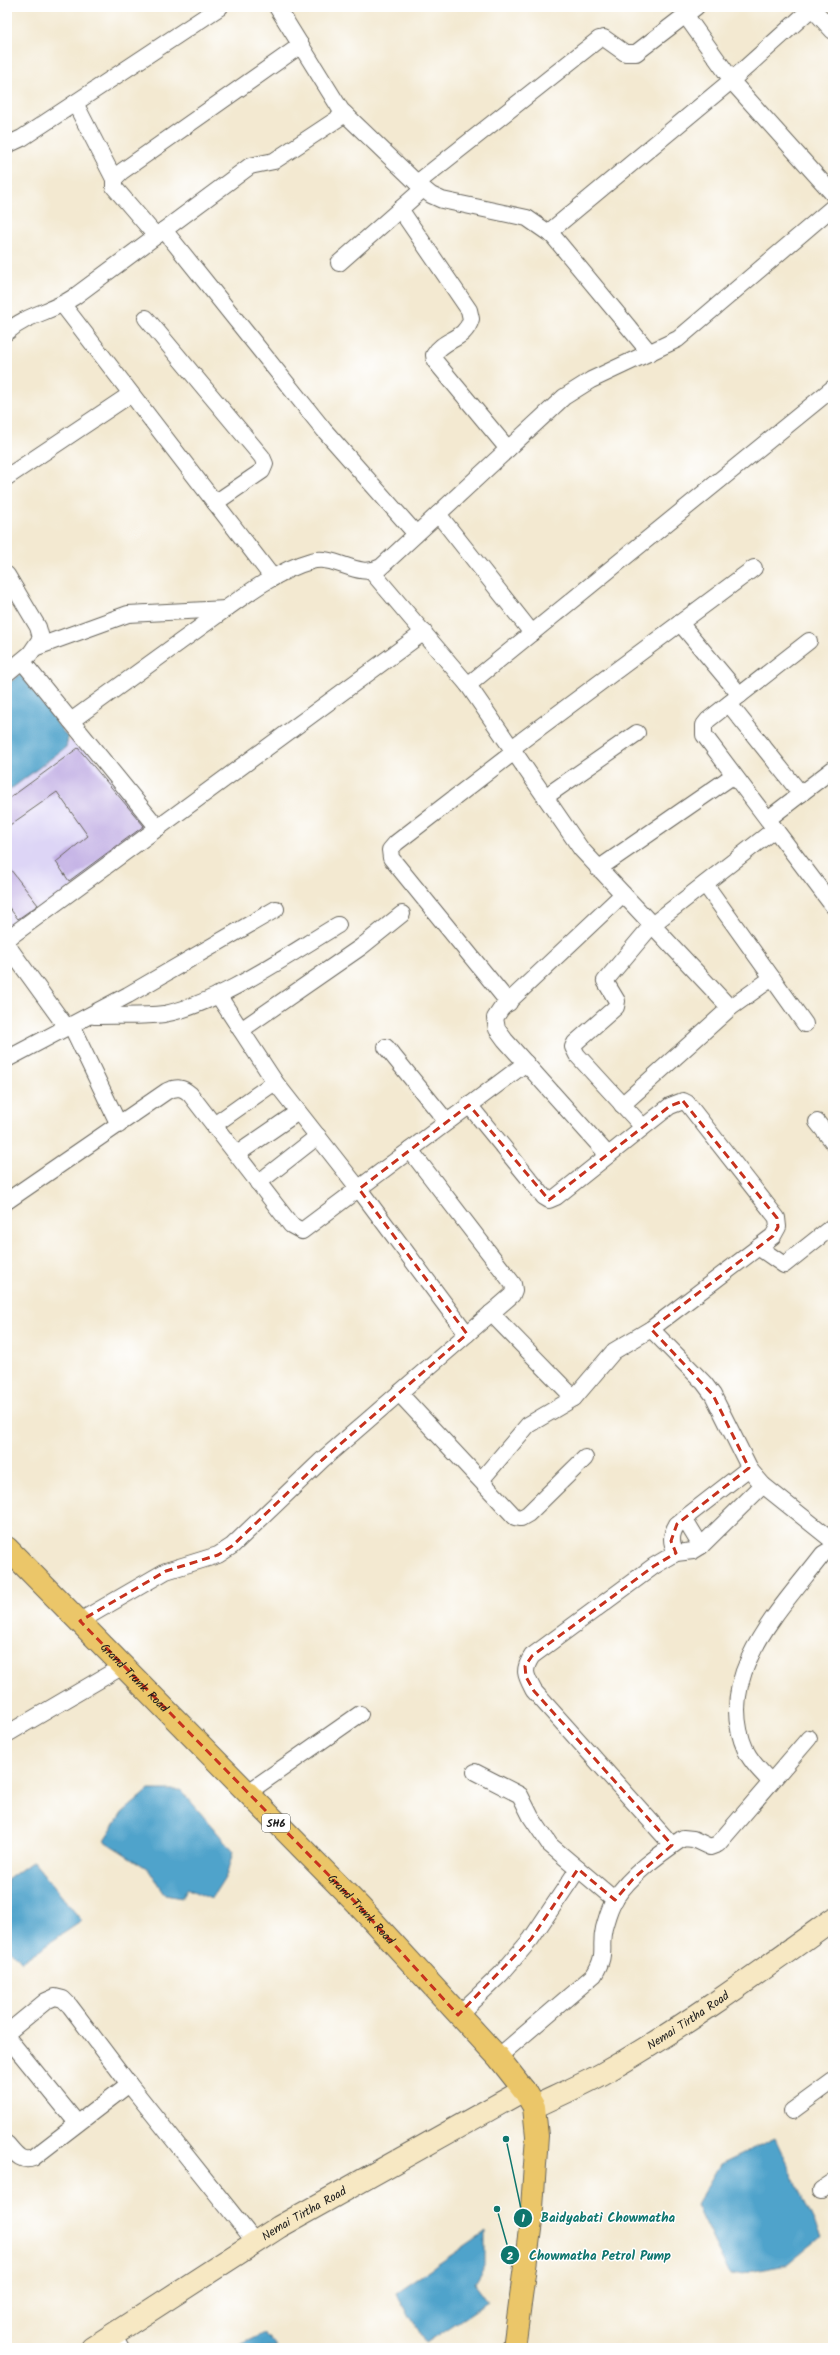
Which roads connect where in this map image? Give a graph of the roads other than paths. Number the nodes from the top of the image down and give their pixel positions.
1 (220, 7) edge
2 (277, 7) edge
3 (813, 7) edge
4 (691, 11) edge
5 (833, 31) edge
6 (301, 45) junction
7 (732, 80) junction
8 (74, 103) junction
9 (345, 114) junction
10 (7, 145) edge
11 (114, 179) junction
12 (420, 186) junction
13 (833, 194) edge
14 (833, 207) edge
15 (400, 209) junction
16 (549, 232) junction
17 (160, 233) junction
18 (339, 263) dead end
19 (62, 304) junction
20 (146, 318) dead end
21 (7, 332) edge
22 (650, 352) junction
23 (833, 388) edge
24 (131, 394) junction
25 (508, 449) junction
26 (7, 478) edge
27 (215, 503) junction
28 (438, 514) junction
29 (416, 534) junction
30 (754, 568) dead end
31 (372, 572) junction
32 (7, 575) edge
33 (273, 578) junction
34 (226, 609) junction
35 (680, 622) junction
36 (424, 632) junction
37 (532, 633) junction
38 (809, 641) dead end
39 (37, 647) junction
40 (22, 661) junction
41 (7, 673) edge
42 (468, 685) junction
43 (734, 699) junction
44 (71, 721) junction
45 (638, 733) dead end
46 (513, 750) junction
47 (833, 769) edge
48 (734, 775) junction
49 (801, 794) junction
50 (545, 797) junction
51 (771, 824) junction
52 (158, 828) junction
53 (598, 869) junction
54 (704, 884) junction
55 (623, 894) junction
56 (833, 906) edge
57 (276, 909) dead end
58 (402, 914) dead end
59 (338, 925) dead end
60 (652, 925) junction
61 (7, 939) edge
62 (7, 945) edge
63 (772, 978) junction
64 (218, 994) junction
65 (509, 1002) junction
66 (730, 1008) junction
67 (90, 1016) junction
68 (805, 1024) dead end
69 (69, 1026) junction
70 (241, 1030) junction
71 (386, 1047) dead end
72 (7, 1059) edge
73 (526, 1063) junction
74 (275, 1082) junction
75 (622, 1105) junction
76 (469, 1106) junction
77 (298, 1112) junction
78 (447, 1122) junction
79 (817, 1122) dead end
80 (214, 1124) junction
81 (118, 1125) junction
82 (643, 1127) junction
83 (318, 1136) junction
84 (833, 1142) edge
85 (410, 1150) junction
86 (237, 1154) junction
87 (608, 1155) junction
88 (258, 1183) junction
89 (359, 1189) junction
90 (7, 1201) edge
91 (833, 1226) edge
92 (758, 1247) junction
93 (491, 1312) junction
94 (651, 1329) junction
95 (467, 1334) junction
96 (399, 1393) junction
97 (574, 1398) junction
98 (585, 1458) dead end
99 (749, 1468) junction
100 (482, 1479) junction
101 (764, 1485) junction
102 (684, 1518) junction
103 (833, 1540) edge
104 (701, 1546) junction
105 (7, 1548) edge
106 (833, 1548) edge
107 (676, 1553) junction
108 (80, 1621) junction
109 (122, 1666) junction
110 (360, 1714) dead end
111 (7, 1734) edge
112 (810, 1738) dead end
113 (475, 1772) dead end
114 (771, 1782) junction
115 (247, 1793) junction
116 (672, 1845) junction
117 (578, 1869) junction
118 (615, 1900) junction
119 (833, 1919) edge
120 (458, 2014) junction
121 (7, 2033) edge
122 (7, 2037) edge
123 (498, 2058) junction
124 (833, 2081) edge
125 (129, 2084) junction
126 (529, 2099) junction
127 (792, 2111) dead end
128 (77, 2123) junction
129 (7, 2144) edge
130 (255, 2242) junction
131 (117, 2341) edge
132 (92, 2348) edge
133 (514, 2348) edge

1 - 8 street
2 - 6 street
3 - 5 street
3 - 7 street
4 - 7 street
4 - 12 street
6 - 9 street
6 - 11 street
7 - 13 street
7 - 16 street
8 - 10 street
8 - 11 street
9 - 12 street
9 - 17 street
11 - 17 street
12 - 15 street
12 - 16 street
14 - 22 street
15 - 18 street
15 - 25 street
16 - 22 street
17 - 19 street
17 - 29 street
19 - 21 street
19 - 24 street
20 - 27 street
22 - 25 street
23 - 37 street
24 - 26 street
24 - 27 street
25 - 28 street
27 - 33 street
28 - 29 street
28 - 37 street
29 - 31 street
30 - 35 street
31 - 33 street
31 - 36 street
32 - 39 street
33 - 34 street
34 - 39 street
34 - 44 street
35 - 43 street
35 - 46 street
36 - 42 street
36 - 52 street
37 - 42 street
38 - 43 street
39 - 40 street
40 - 41 street
40 - 44 street
42 - 46 street
43 - 48 street
43 - 49 street
44 - 52 street
45 - 50 street
46 - 50 street
46 - 65 street
47 - 49 street
48 - 51 street
48 - 53 street
49 - 51 street
50 - 53 street
51 - 54 street
51 - 56 street
52 - 61 street
53 - 55 street
54 - 60 street
54 - 63 street
55 - 60 street
55 - 65 street
57 - 67 street
58 - 70 street
59 - 64 street
60 - 66 street
60 - 75 street
62 - 69 street
63 - 66 street
63 - 68 street
64 - 67 street
64 - 70 street
65 - 73 street
66 - 75 street
67 - 69 street
69 - 72 street
69 - 81 street
70 - 74 street
71 - 78 street
73 - 76 street
73 - 87 street
74 - 77 street
74 - 80 street
75 - 82 street
76 - 78 street
76 - 87 street
77 - 83 street
77 - 86 street
78 - 85 street
79 - 84 street
80 - 81 street
80 - 86 street
81 - 90 street
82 - 87 street
82 - 92 street
83 - 88 street
83 - 89 street
85 - 89 street
85 - 93 street
86 - 88 street
88 - 89 street
89 - 95 street
91 - 92 street
92 - 94 street
93 - 95 street
93 - 97 street
94 - 97 street
94 - 99 street
95 - 96 street
96 - 100 street
96 - 108 street
97 - 100 street
98 - 100 street
99 - 101 street
99 - 102 street
101 - 103 street
101 - 104 street
102 - 104 street
102 - 107 street
104 - 107 street
105 - 108 main road, Grand Trunk Road / SH6
106 - 114 street
107 - 116 street
108 - 109 main road, Grand Trunk Road / SH6
109 - 111 street
109 - 115 main road, Grand Trunk Road / SH6
110 - 115 street
112 - 114 street
113 - 117 street
114 - 116 street
115 - 120 main road, Grand Trunk Road / SH6
116 - 118 street
117 - 118 street
117 - 120 street
118 - 123 street
119 - 126 street, Nemai Tirtha Road
120 - 123 main road, Grand Trunk Road / SH6
121 - 125 street
122 - 128 street
123 - 126 main road, Grand Trunk Road / SH6
124 - 127 street
125 - 128 street
125 - 130 street
126 - 130 street, Nemai Tirtha Road
126 - 133 main road
128 - 129 street
130 - 131 street, Nemai Tirtha Road
131 - 132 street, Nemai Tirtha Road

